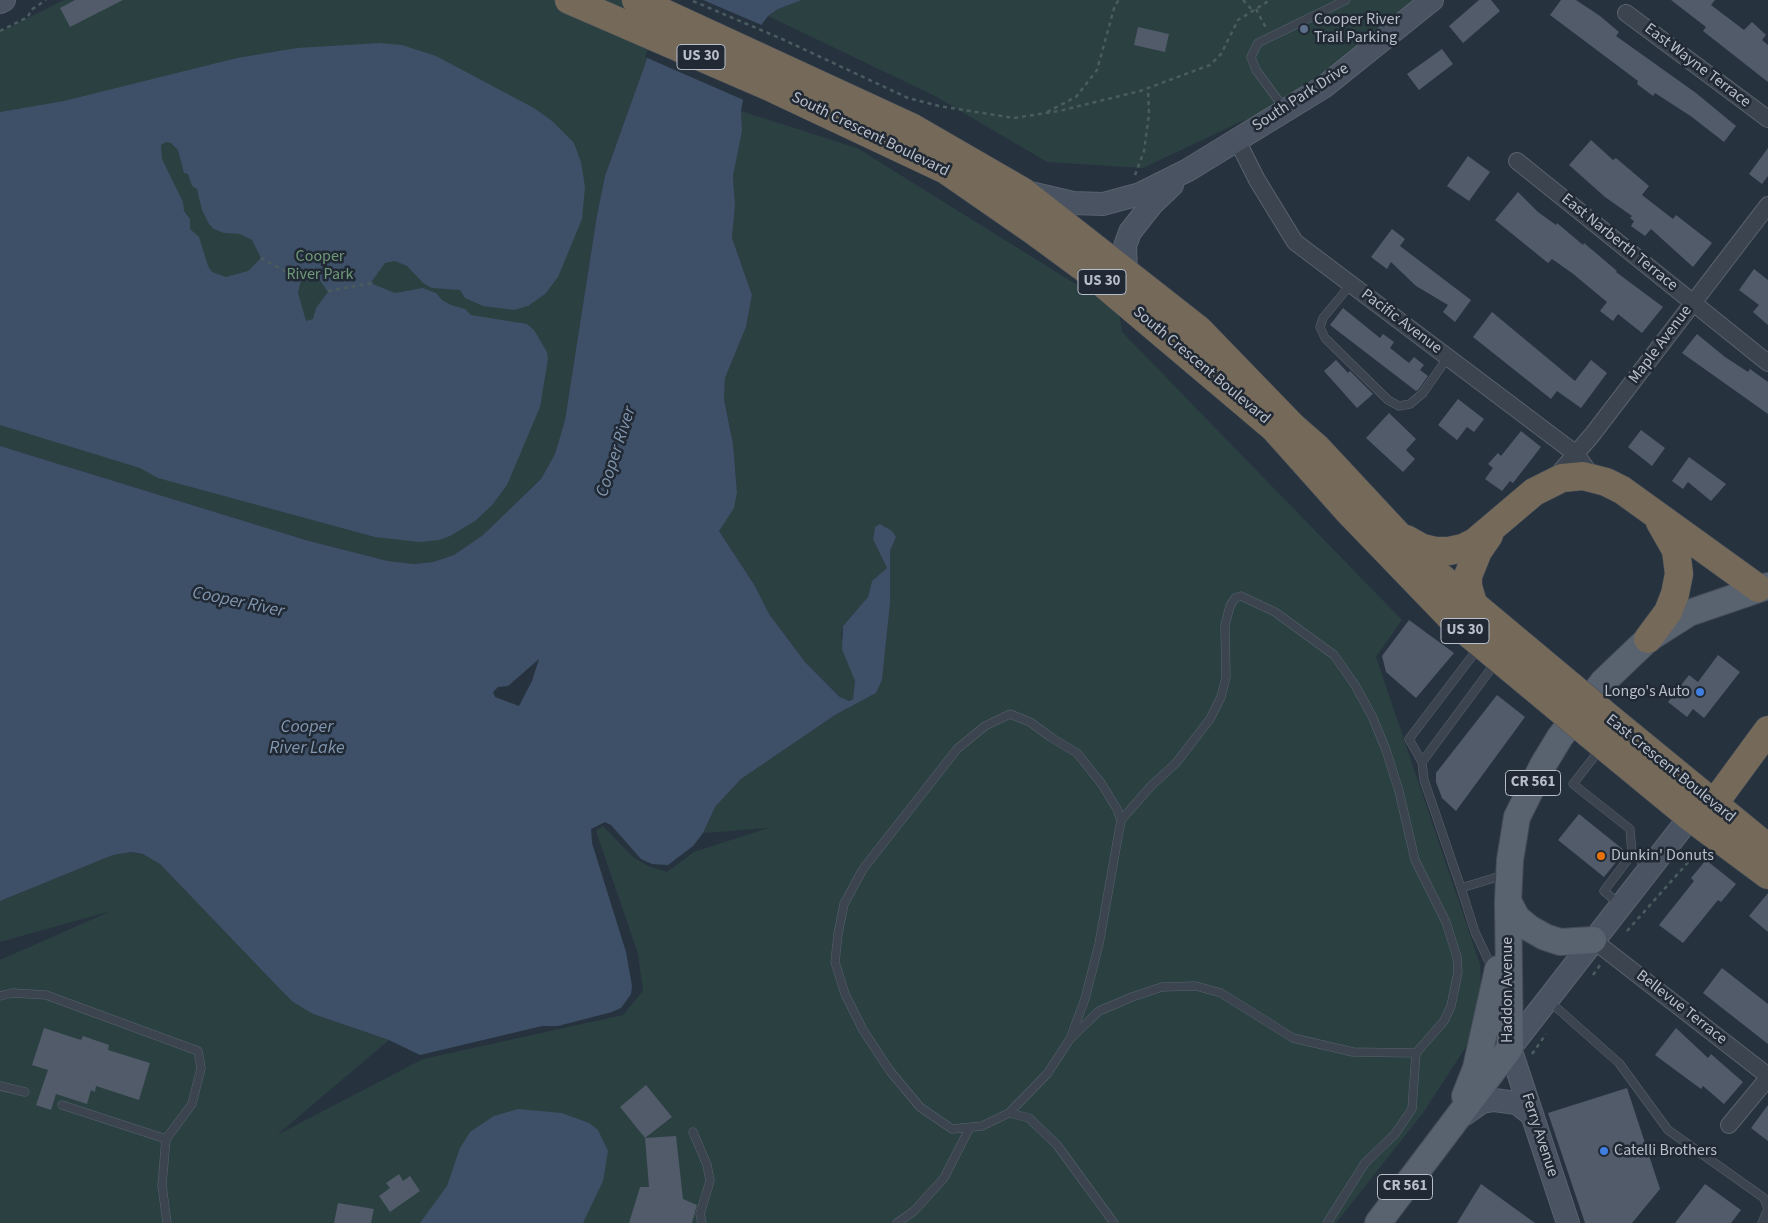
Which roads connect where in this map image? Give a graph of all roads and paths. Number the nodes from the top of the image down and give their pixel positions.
1 (4, 0) edge
2 (46, 0) edge
3 (569, 0) edge
4 (690, 0) edge
5 (1120, 0) edge
6 (1243, 0) edge
7 (1270, 0) edge
8 (1346, 0) edge
9 (0, 2) edge
10 (1424, 3) edge
11 (1256, 8) junction
12 (635, 9) edge
13 (1253, 11) junction
14 (1626, 13) dead end
15 (0, 31) edge
16 (1270, 36) junction
17 (777, 64) junction
18 (1148, 88) junction
19 (1285, 110) junction
20 (1043, 114) junction
21 (1768, 119) edge
22 (1238, 140) junction
23 (1517, 161) dead end
24 (1188, 170) junction
25 (1133, 177) dead end
26 (1022, 191) junction
27 (1768, 205) edge
28 (261, 258) dead end
29 (1126, 272) junction
30 (301, 280) dead end
31 (373, 283) dead end
32 (1351, 284) junction
33 (328, 291) dead end
34 (1694, 303) junction
35 (1448, 357) junction
36 (1768, 363) edge
37 (1576, 454) junction
38 (1594, 479) junction
39 (1552, 482) junction
40 (1372, 509) joint
41 (1654, 514) junction
42 (1496, 524) junction
43 (1389, 540) junction
44 (1765, 590) edge
45 (1474, 607) junction
46 (1648, 639) junction
47 (1490, 651) junction
48 (1565, 697) junction
49 (1598, 730) junction
50 (1768, 730) edge
51 (1422, 762) junction
52 (1701, 811) junction
53 (1121, 820) junction
54 (1768, 848) edge
55 (1641, 860) junction
56 (1509, 873) junction
57 (1768, 875) edge
58 (1460, 888) junction
59 (1508, 902) junction
60 (1594, 940) junction
61 (1496, 978) junction
62 (0, 991) edge
63 (12, 993) junction
64 (0, 996) edge
65 (1548, 1001) junction
66 (1070, 1039) junction
67 (1510, 1048) junction
68 (1416, 1053) junction
69 (1768, 1077) edge
70 (0, 1086) edge
71 (25, 1092) dead end
72 (62, 1105) dead end
73 (1009, 1113) junction
74 (1531, 1114) junction
75 (1456, 1122) junction
76 (1729, 1125) dead end
77 (970, 1127) junction
78 (693, 1132) dead end
79 (166, 1139) junction
80 (1768, 1209) edge
81 (167, 1223) edge
82 (702, 1223) edge
83 (898, 1223) edge
84 (1114, 1223) edge
85 (1327, 1223) edge
86 (1378, 1223) edge
87 (1568, 1223) edge
88 (1762, 1223) edge

1 - 9 street
2 - 15 path
3 - 12 highway, South Crescent Boulevard / US 30
4 - 17 path
5 - 20 path
6 - 13 path
7 - 11 path
8 - 16 lane
10 - 19 street, South Park Drive
11 - 13 path
11 - 16 path
12 - 17 highway, South Crescent Boulevard / US 30
13 - 18 path
14 - 21 street, East Wayne Terrace
16 - 19 lane
17 - 20 path
17 - 26 highway, South Crescent Boulevard / US 30
17 - 43 highway, South Crescent Boulevard / US 30
18 - 20 path
18 - 25 path
19 - 22 street, South Park Drive
22 - 24 street, South Park Drive
22 - 32 street, Pacific Avenue
23 - 34 street, East Narberth Terrace
24 - 26 street, South Park Drive
24 - 29 street, South Park Drive
26 - 29 highway, South Crescent Boulevard / US 30
27 - 34 street, Maple Avenue
28 - 30 path
29 - 40 highway, South Crescent Boulevard / US 30
31 - 33 path
32 - 35 street, Pacific Avenue
32 - 35 lane
34 - 36 street, East Narberth Terrace
34 - 37 street, Maple Avenue
35 - 37 street, Pacific Avenue
37 - 38 street, Pacific Avenue
37 - 39 street, Maple Avenue
38 - 39 highway
38 - 41 highway
39 - 42 highway
40 - 43 highway, East Crescent Boulevard / US 30
41 - 44 highway
41 - 46 highway
42 - 43 highway
42 - 45 highway
43 - 45 highway, East Crescent Boulevard / US 30
43 - 47 highway, East Crescent Boulevard / US 30
44 - 46 main road, Haddon Avenue / CR 561
45 - 48 highway, East Crescent Boulevard / US 30
46 - 56 main road, Haddon Avenue / CR 561
47 - 48 highway, East Crescent Boulevard / US 30
47 - 51 lane
47 - 51 lane
48 - 49 highway, East Crescent Boulevard / US 30, bridge
49 - 52 highway, East Crescent Boulevard / US 30
49 - 55 lane
50 - 52 highway
51 - 58 lane
52 - 54 highway, East Crescent Boulevard / US 30
52 - 55 street
52 - 57 highway, East Crescent Boulevard / US 30
53 - 66 lane
53 - 68 lane
53 - 77 lane
55 - 60 street
56 - 58 lane
56 - 59 main road, Haddon Avenue / CR 561
58 - 61 lane
59 - 60 main road
59 - 61 main road, Haddon Avenue / CR 561
59 - 67 main road, Haddon Avenue / CR 561
60 - 65 street
60 - 69 street, Bellevue Terrace
61 - 75 main road, Haddon Avenue / CR 561
62 - 63 lane
63 - 64 lane
63 - 79 lane
65 - 67 street
65 - 80 lane
66 - 68 lane
66 - 73 lane
67 - 74 street, Ferry Avenue
67 - 75 main road, Haddon Avenue / CR 561
68 - 85 lane
69 - 76 street
70 - 71 lane
72 - 79 lane
73 - 77 lane
73 - 84 lane
74 - 75 street
74 - 87 street, Ferry Avenue
75 - 86 main road, Haddon Avenue / CR 561
77 - 83 lane
78 - 82 lane
79 - 81 lane
80 - 88 lane

